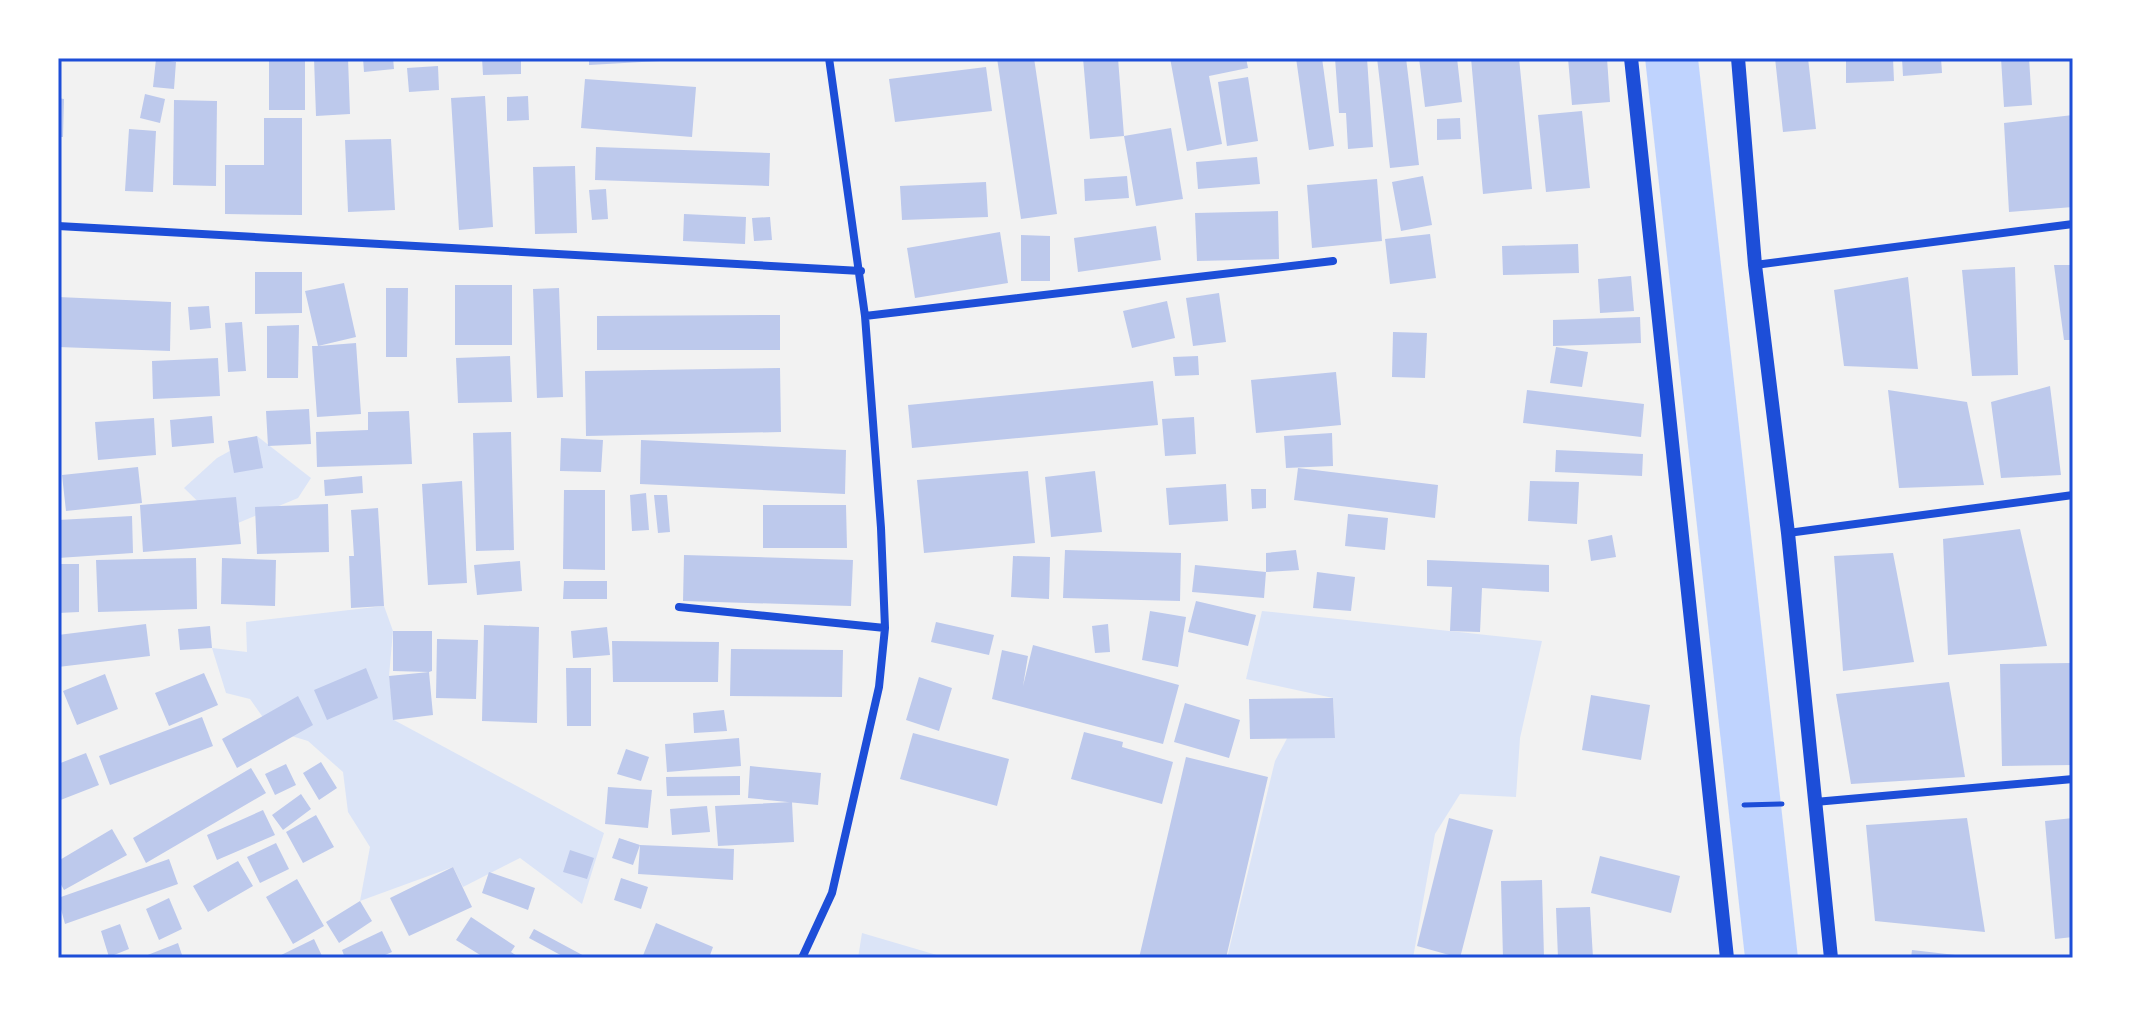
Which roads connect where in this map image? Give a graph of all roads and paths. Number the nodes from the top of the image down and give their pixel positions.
1 (829, 58) edge
2 (1631, 58) edge
3 (1738, 58) edge
4 (2073, 224) edge
5 (58, 226) edge
6 (1333, 261) dead end
7 (1755, 265) junction
8 (861, 271) junction
9 (865, 316) junction
10 (2073, 495) edge
11 (1788, 533) junction
12 (679, 607) dead end
13 (885, 628) junction
14 (2073, 779) edge
15 (1815, 802) junction
16 (802, 958) edge
17 (1727, 958) edge
18 (1831, 958) edge

1 - 8 street
2 - 17 street
3 - 7 street
4 - 7 street
5 - 8 street
6 - 9 street
7 - 11 street
8 - 9 street
9 - 13 street
10 - 11 street
11 - 15 street
12 - 13 street
13 - 16 street
14 - 15 street
15 - 18 street

